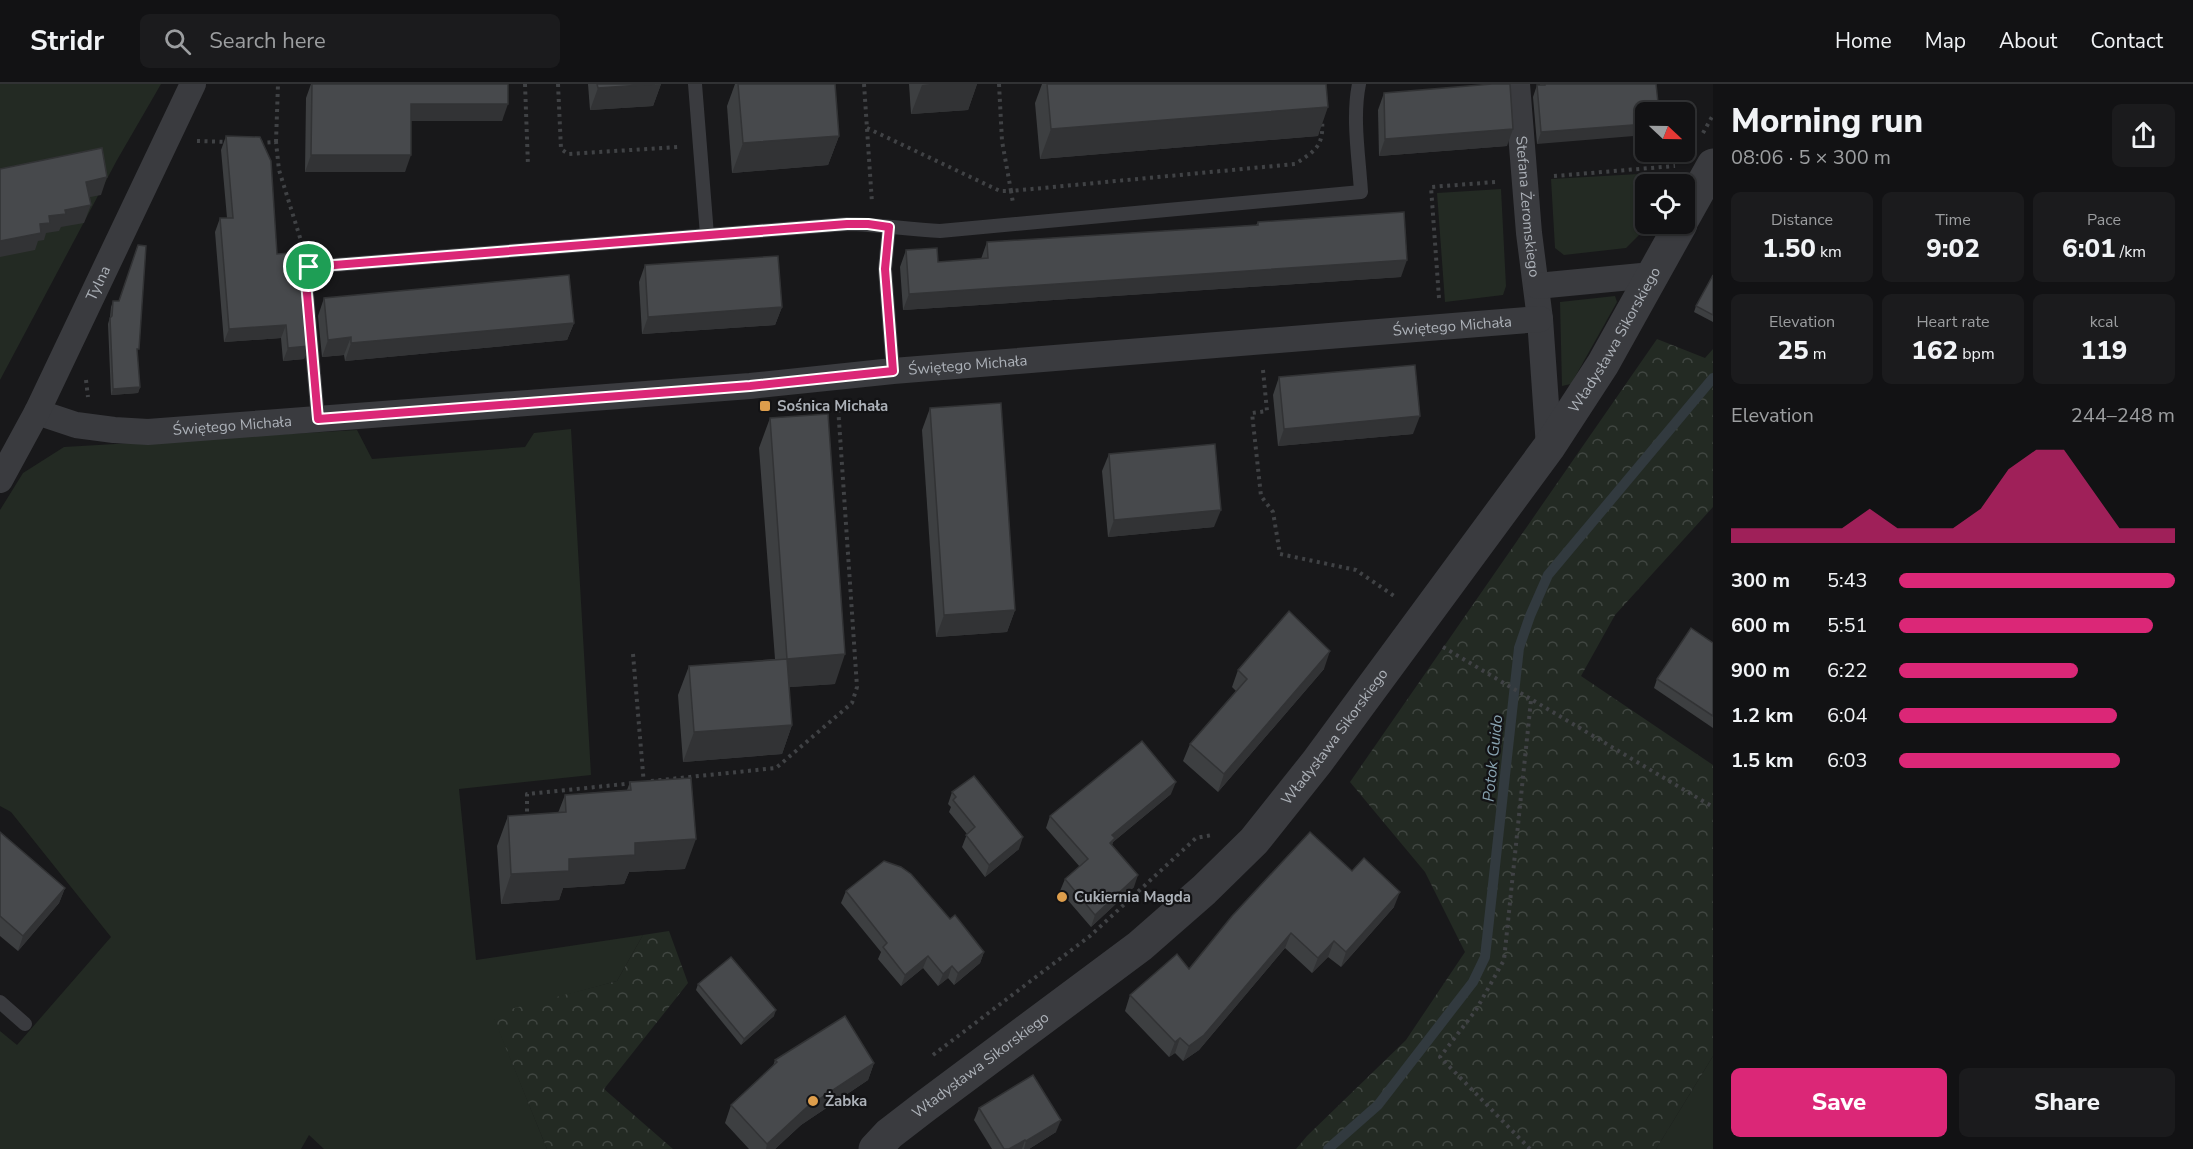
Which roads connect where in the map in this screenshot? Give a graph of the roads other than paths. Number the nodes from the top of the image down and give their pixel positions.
1 (193, 84) edge
2 (695, 84) edge
3 (1359, 84) edge
4 (1517, 84) edge
5 (889, 227) junction
6 (1675, 234) edge
7 (707, 235) junction
8 (1652, 275) junction
9 (1537, 286) junction
10 (1540, 319) junction
11 (893, 371) junction
12 (37, 412) junction
13 (318, 419) junction
14 (1549, 447) junction
15 (0, 480) edge
16 (0, 1002) edge
17 (24, 1024) dead end
18 (875, 1149) edge

1 - 12 street, Tylna
2 - 7 lane
3 - 5 lane
4 - 9 street, Stefana Żeromskiego
5 - 7 lane
5 - 11 lane
6 - 8 street, Władysława Sikorskiego
7 - 13 lane
8 - 9 street, Stefana Żeromskiego
8 - 14 street, Władysława Sikorskiego
9 - 10 street
10 - 11 street, Świętego Michała
10 - 14 street
11 - 13 street, Świętego Michała
12 - 13 street, Świętego Michała
12 - 15 street, Tylna
14 - 18 street, Władysława Sikorskiego
16 - 17 lane

